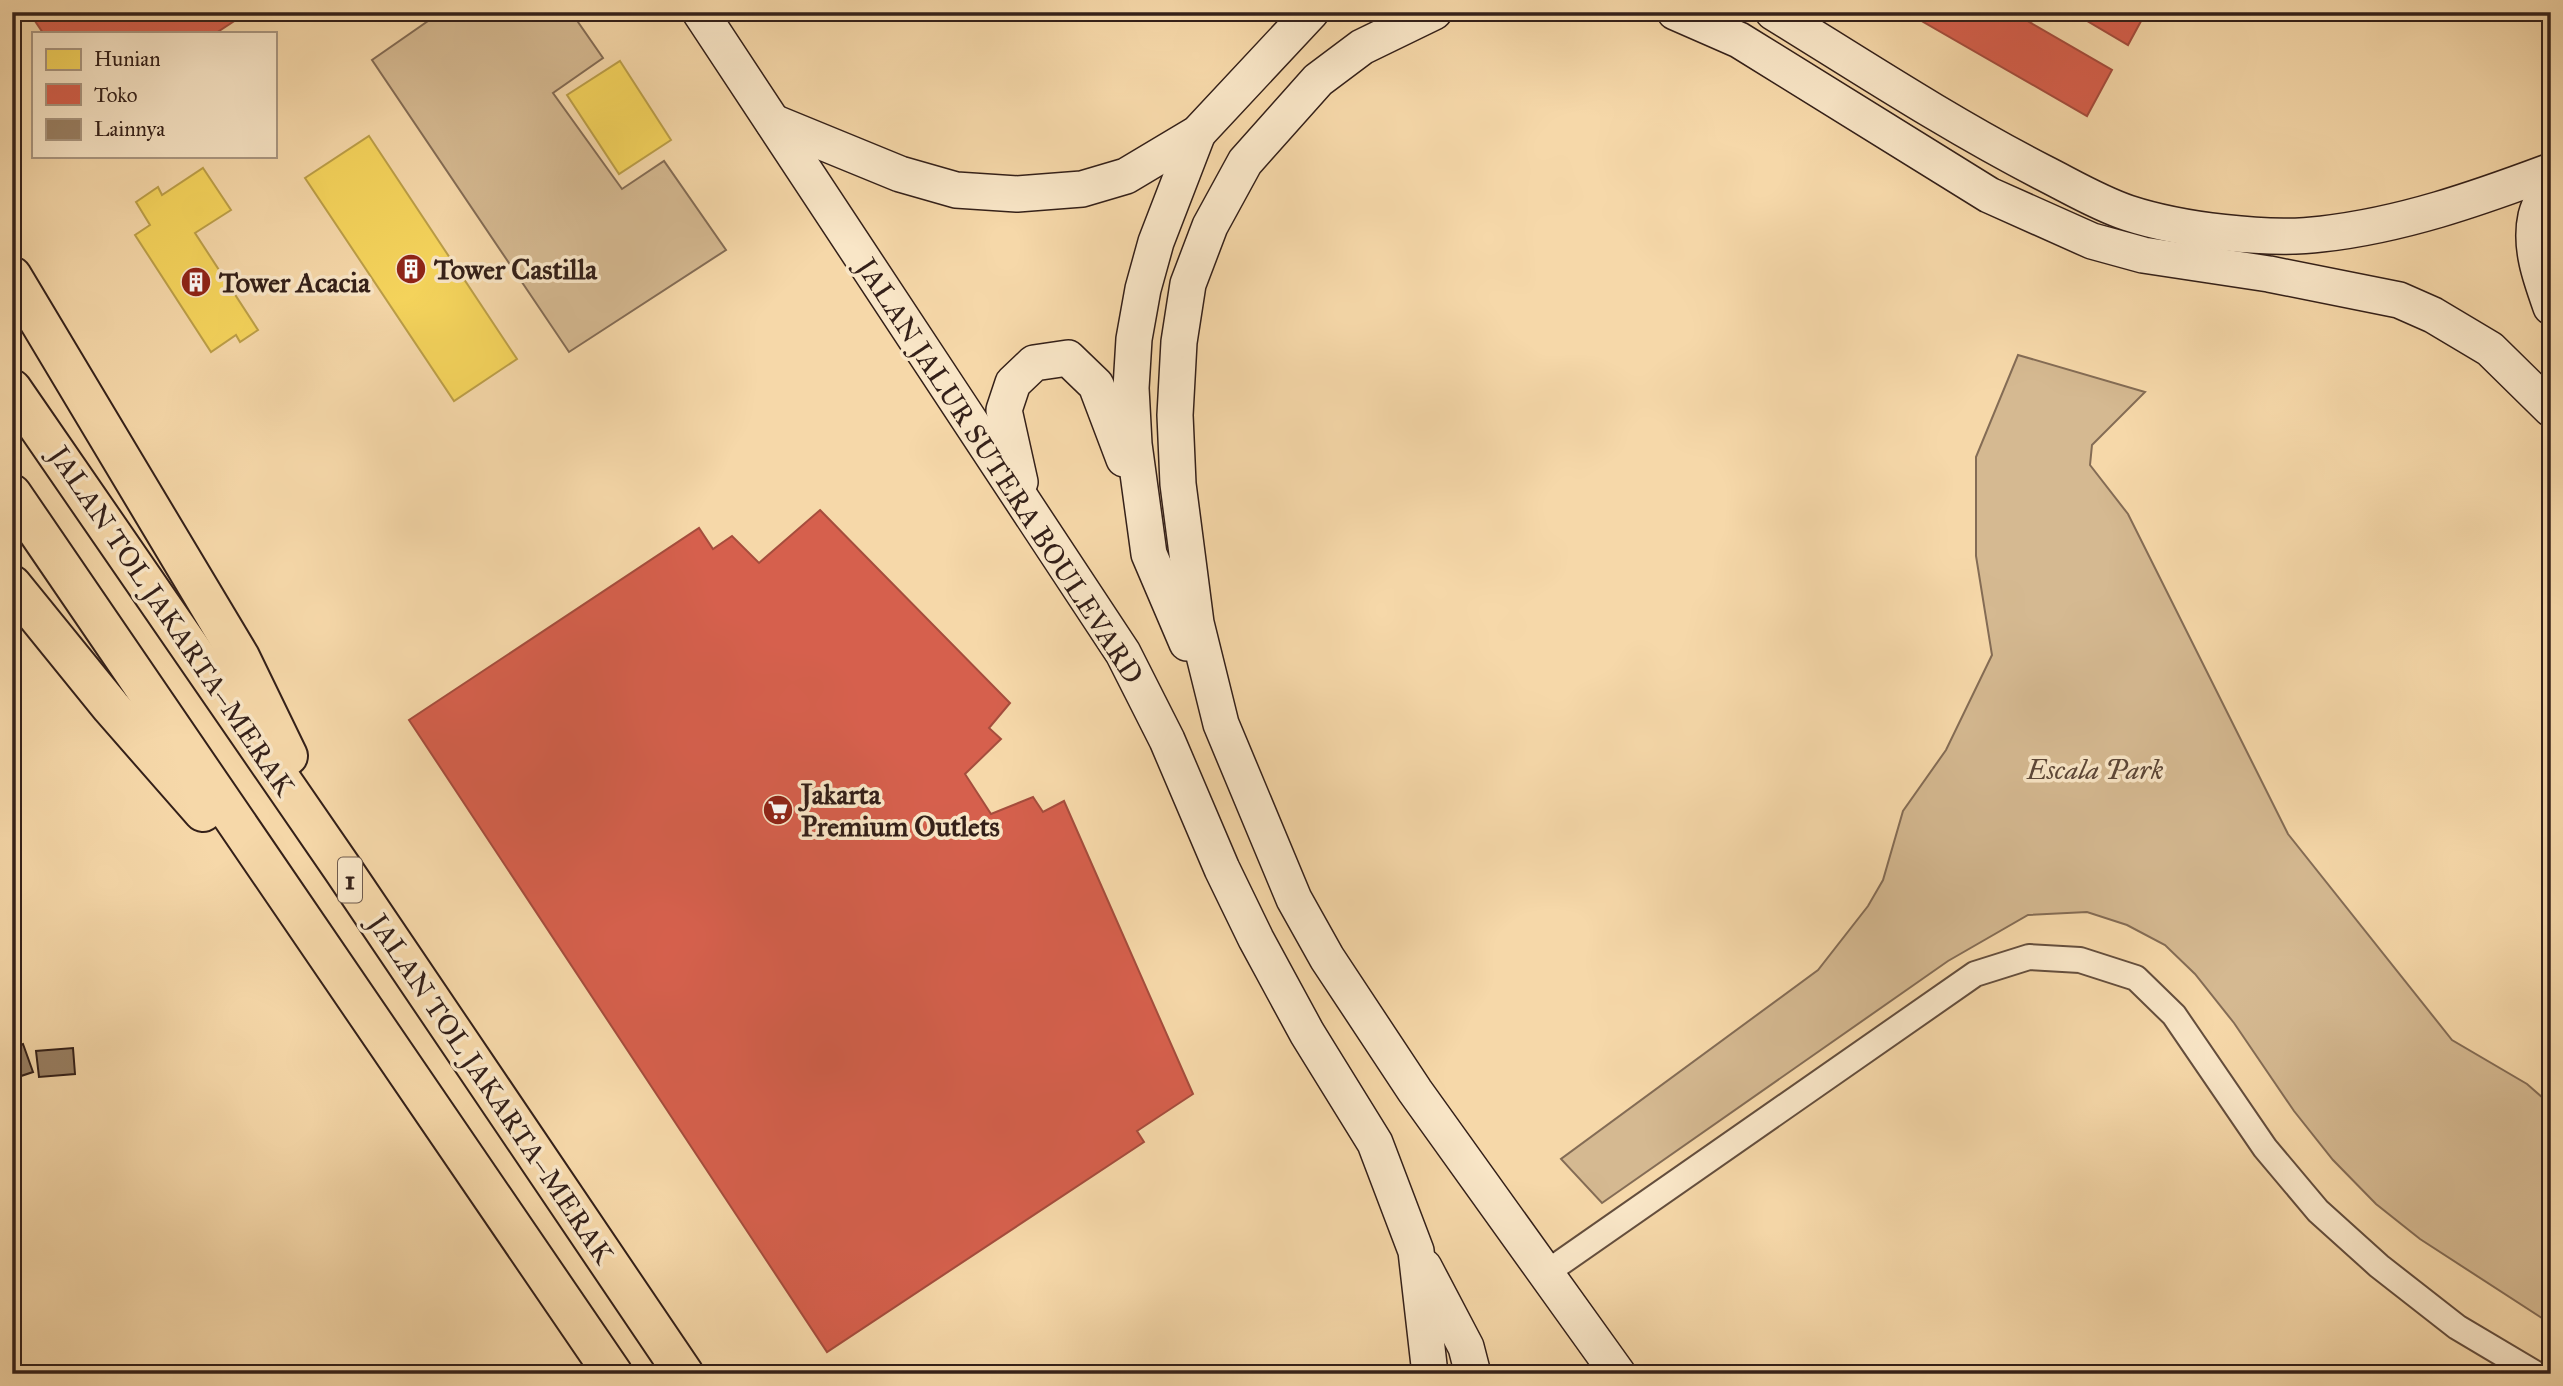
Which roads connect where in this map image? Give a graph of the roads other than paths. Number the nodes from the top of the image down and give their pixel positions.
1 (700, 12) edge
2 (1311, 12) edge
3 (1434, 12) edge
4 (1675, 12) edge
5 (1773, 12) edge
6 (774, 122) junction
7 (1198, 133) junction
8 (2551, 171) edge
9 (2551, 181) edge
10 (12, 276) edge
11 (2551, 307) edge
12 (12, 389) edge
13 (2551, 409) edge
14 (12, 494) edge
15 (1053, 544) junction
16 (1149, 554) junction
17 (12, 585) edge
18 (1221, 723) junction
19 (342, 868) junction
20 (317, 943) junction
21 (1416, 1251) junction
22 (1546, 1273) junction
23 (613, 1374) edge
24 (684, 1374) edge
25 (1430, 1374) edge
26 (1473, 1374) edge
27 (1618, 1374) edge
28 (2536, 1374) edge

1 - 6 main road, JALAN JALUR SUTERA BOULEVARD
2 - 7 main road
3 - 18 main road
4 - 13 main road
5 - 8 main road
6 - 7 main road
6 - 15 main road, JALAN JALUR SUTERA BOULEVARD
7 - 16 main road
9 - 11 main road
10 - 19 highway
12 - 19 highway, JALAN TOL JAKARTA–MERAK / 1
14 - 20 highway, JALAN TOL JAKARTA–MERAK / 1
15 - 16 main road
15 - 21 main road, JALAN JALUR SUTERA BOULEVARD
16 - 18 main road
17 - 20 highway
18 - 22 main road
19 - 24 highway, JALAN TOL JAKARTA–MERAK / 1
20 - 23 highway, JALAN TOL JAKARTA–MERAK / 1
21 - 25 main road, JALAN JALUR SUTERA BOULEVARD
21 - 26 main road
22 - 27 main road
22 - 28 street

